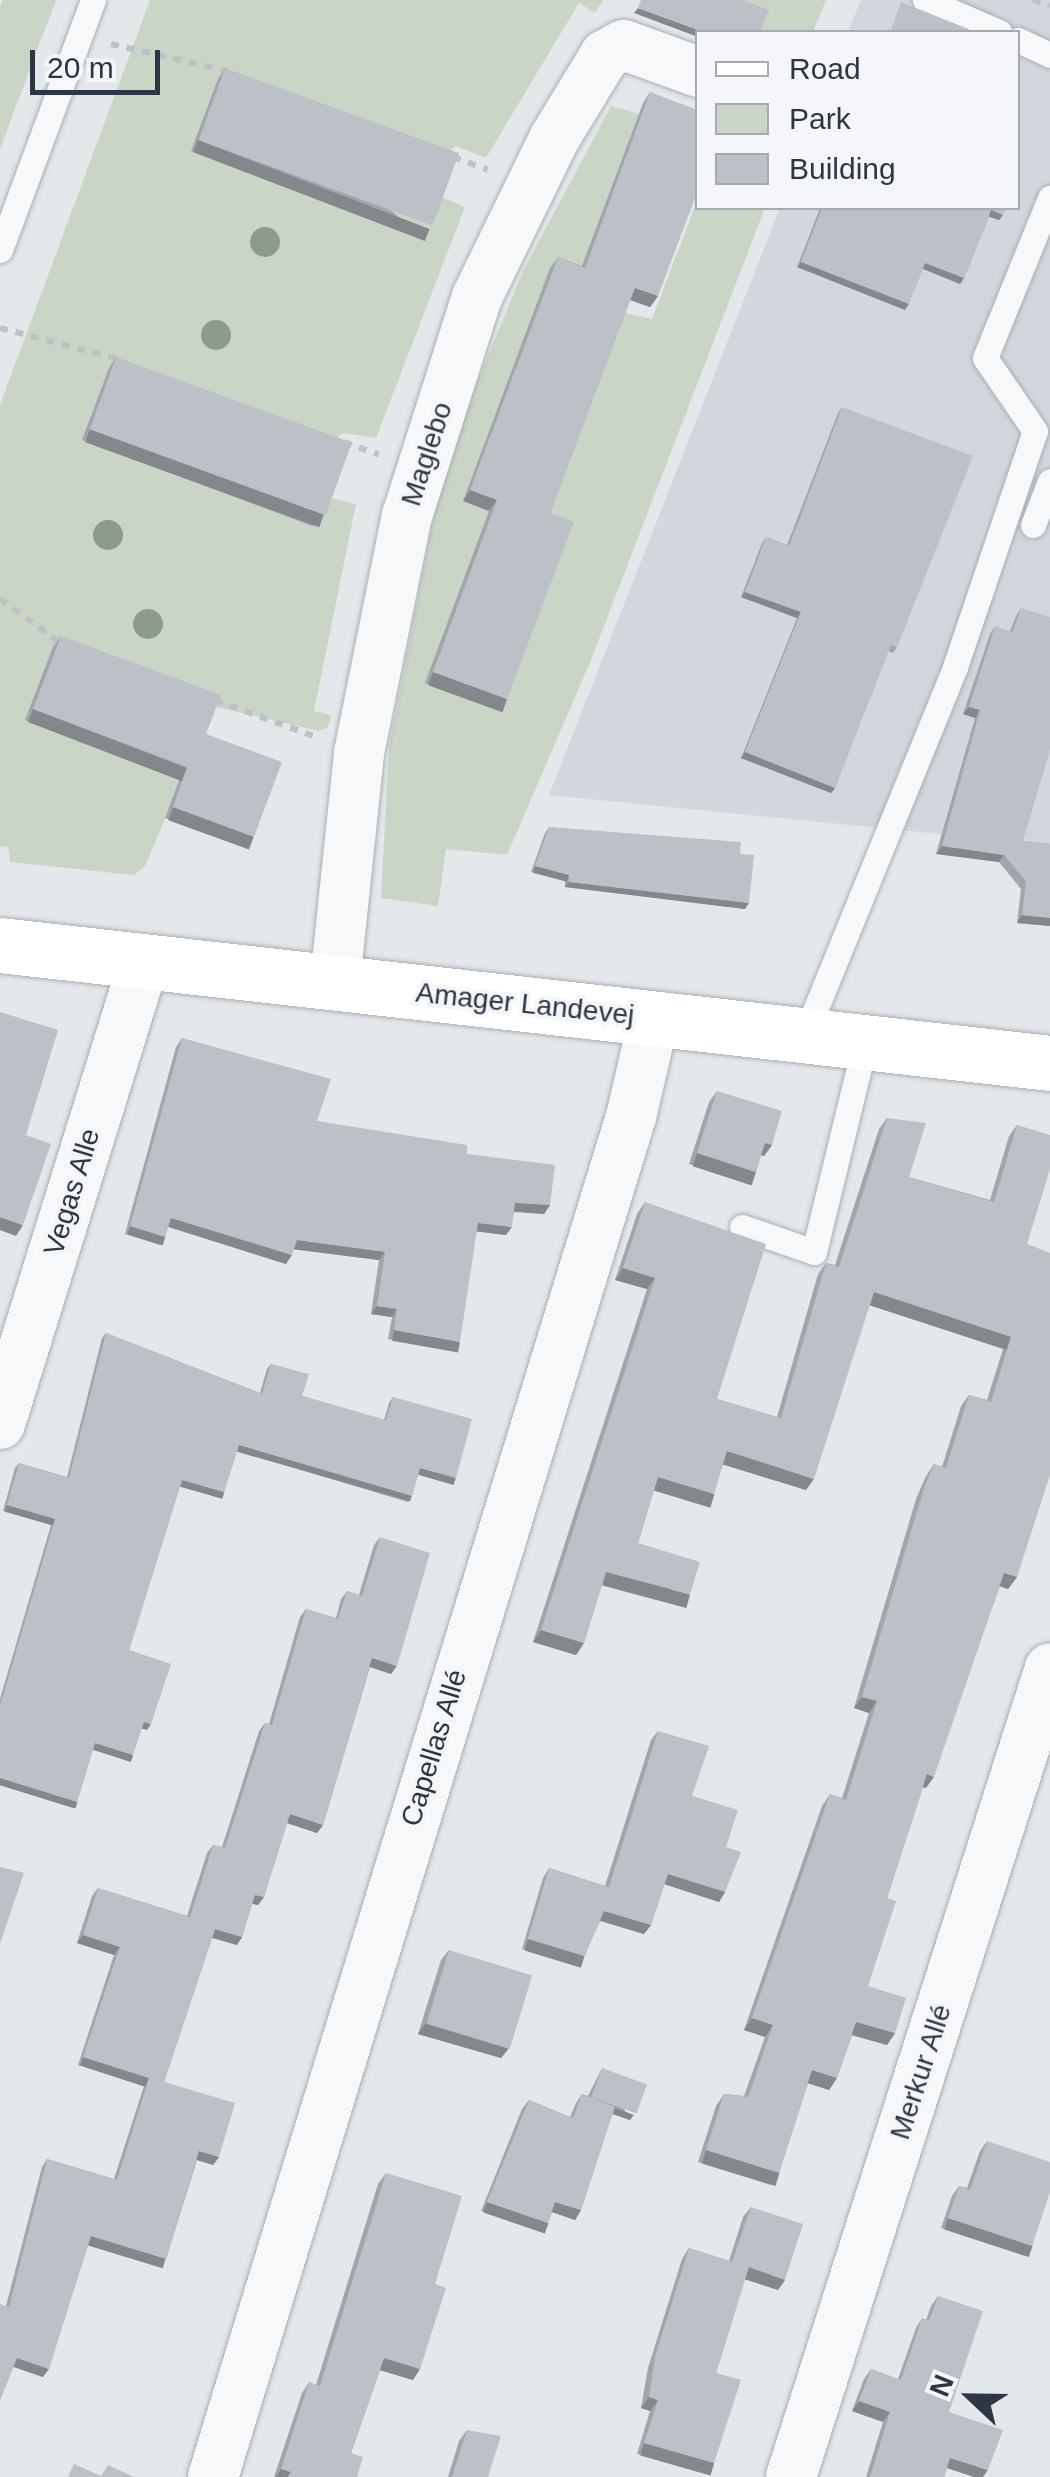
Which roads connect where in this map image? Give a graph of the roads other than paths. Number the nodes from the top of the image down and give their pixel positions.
1 (93, 0) edge
2 (925, 0) edge
3 (994, 30) edge
4 (1020, 41) edge
5 (1050, 55) edge
6 (695, 71) edge
7 (1050, 198) edge
8 (0, 250) edge
9 (1050, 481) edge
10 (1006, 517) junction
11 (1041, 527) edge
12 (0, 944) edge
13 (144, 961) junction
14 (335, 982) junction
15 (654, 1018) junction
16 (804, 1035) junction
17 (865, 1043) junction
18 (1050, 1063) edge
19 (742, 1227) dead end
20 (0, 1424) edge
21 (1050, 1668) edge
22 (212, 2477) edge
23 (791, 2477) edge

1 - 8 lane
2 - 3 lane
4 - 5 lane
6 - 14 street, Maglebo
7 - 10 lane
9 - 11 lane
10 - 11 lane
10 - 16 lane
12 - 13 street, Amager Landevej
13 - 14 street, Amager Landevej
13 - 20 street, Vegas Alle
14 - 15 street, Amager Landevej
15 - 16 street, Amager Landevej
15 - 22 street, Capellas Allé
16 - 17 street, Amager Landevej
17 - 18 street, Amager Landevej
17 - 19 lane
21 - 23 street, Merkur Allé

